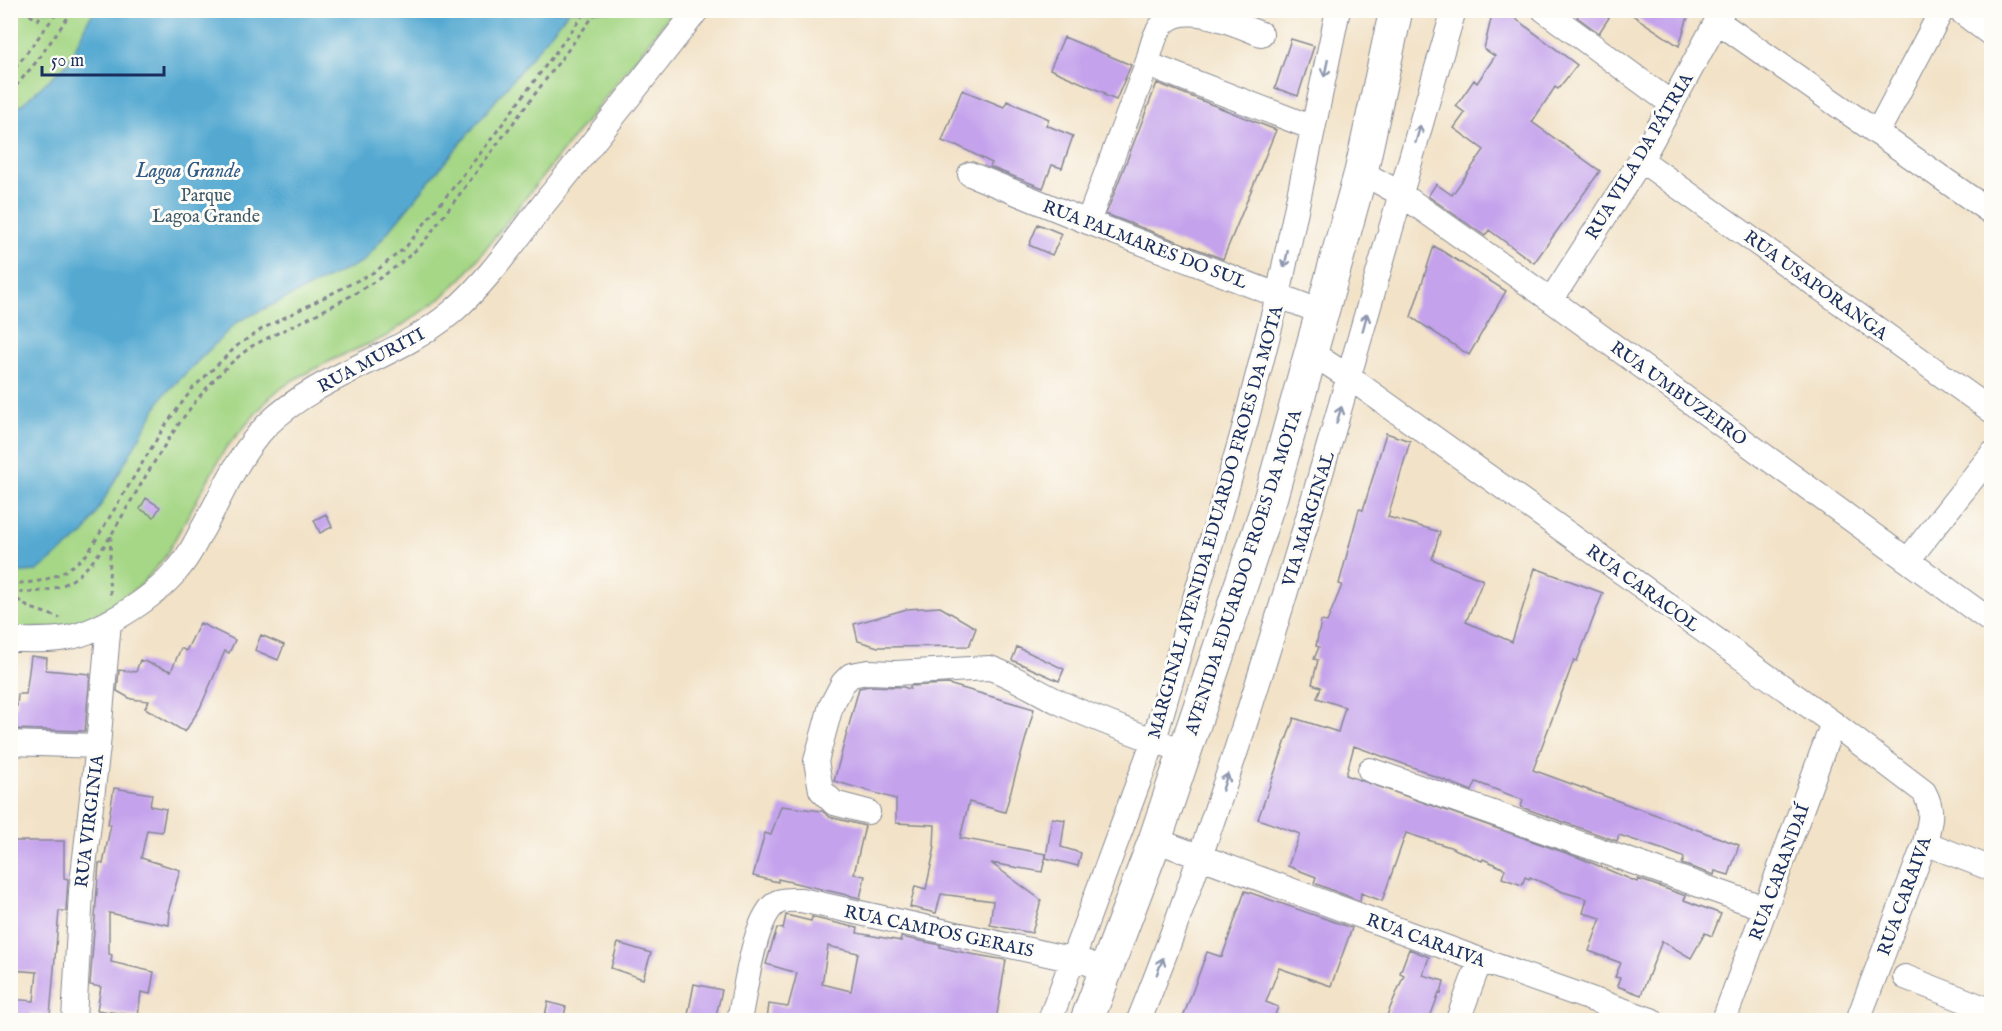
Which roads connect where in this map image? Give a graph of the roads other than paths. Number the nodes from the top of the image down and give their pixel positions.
1 (697, 10) edge
2 (1338, 10) edge
3 (1396, 10) edge
4 (1454, 10) edge
5 (1544, 10) edge
6 (1942, 10) edge
7 (1959, 10) edge
8 (1720, 16) edge
9 (1261, 34) dead end
10 (1992, 35) edge
11 (1148, 64) junction
12 (1672, 104) junction
13 (1313, 128) junction
14 (1877, 133) junction
15 (1641, 160) junction
16 (1361, 172) junction
17 (970, 174) dead end
18 (1401, 194) junction
19 (1992, 213) edge
20 (1088, 222) junction
21 (1278, 296) junction
22 (1551, 300) junction
23 (1321, 312) junction
24 (1310, 352) junction
25 (1350, 378) junction
26 (1992, 411) edge
27 (1992, 454) edge
28 (1908, 560) junction
29 (110, 612) junction
30 (1992, 622) edge
31 (10, 640) edge
32 (1833, 723) junction
33 (1154, 740) junction
34 (10, 743) edge
35 (98, 746) junction
36 (1186, 752) junction
37 (1370, 770) dead end
38 (1930, 804) joint
39 (868, 812) dead end
40 (1155, 840) junction
41 (1925, 843) junction
42 (1201, 857) junction
43 (1992, 869) edge
44 (1765, 908) junction
45 (1074, 960) junction
46 (1480, 960) junction
47 (1108, 968) junction
48 (1905, 977) dead end
49 (1992, 1011) edge
50 (74, 1020) edge
51 (739, 1020) edge
52 (1050, 1020) edge
53 (1087, 1020) edge
54 (1139, 1020) edge
55 (1458, 1020) edge
56 (1651, 1020) edge
57 (1724, 1020) edge
58 (1858, 1020) edge

1 - 29 street, RUA MURITI
2 -> 13 street, MARGINAL AVENIDA EDUARDO FROES DA MOTA
3 - 16 highway, AVENIDA EDUARDO FROES DA MOTA
18 -> 4 street, VIA MARGINAL
5 - 12 street
6 - 14 street
7 - 10 street
8 - 12 street, RUA VILA DA PÁTRIA
8 - 14 street
9 - 11 street
11 - 13 street
11 - 20 street
12 - 15 street, RUA VILA DA PÁTRIA
13 -> 21 street, MARGINAL AVENIDA EDUARDO FROES DA MOTA
14 - 19 street
15 - 22 street, RUA VILA DA PÁTRIA
15 - 26 street, RUA USAPORANGA
16 - 18 street, RUA UMBUZEIRO
16 - 23 highway, AVENIDA EDUARDO FROES DA MOTA
17 - 20 street, RUA PALMARES DO SUL
18 - 22 street, RUA UMBUZEIRO
25 -> 18 street, VIA MARGINAL
20 - 21 street, RUA PALMARES DO SUL
21 - 23 street, RUA PALMARES DO SUL
21 - 33 street, MARGINAL AVENIDA EDUARDO FROES DA MOTA
22 - 28 street, RUA UMBUZEIRO
23 - 24 highway, AVENIDA EDUARDO FROES DA MOTA
24 - 25 street, RUA CARACOL
24 - 36 highway, AVENIDA EDUARDO FROES DA MOTA
25 - 32 street, RUA CARACOL
42 -> 25 street, VIA MARGINAL
27 - 28 street
28 - 30 street, RUA UMBUZEIRO
29 - 31 street, RUA MURITI
29 - 35 street, RUA VIRGINIA
32 - 38 street, RUA CARACOL
32 - 44 street, RUA CARANDAÍ
33 - 36 street
33 - 39 street
33 - 45 street, MARGINAL AVENIDA EDUARDO FROES DA MOTA
34 - 35 street
35 - 50 street, RUA VIRGINIA
36 - 40 highway, AVENIDA EDUARDO FROES DA MOTA
37 - 44 street
38 - 41 street, RUA CARAIVA
40 - 42 street, RUA CARAIVA
40 - 47 highway, AVENIDA EDUARDO FROES DA MOTA
41 - 43 street
41 - 58 street, RUA CARAIVA
42 - 46 street, RUA CARAIVA
54 -> 42 street, VIA MARGINAL
44 - 57 street, RUA CARANDAÍ
45 - 47 street, RUA CAMPOS GERAIS
45 - 51 street, RUA CAMPOS GERAIS
45 - 52 street, MARGINAL AVENIDA EDUARDO FROES DA MOTA
46 - 55 street
46 - 56 street, RUA CARAIVA
47 - 53 highway, AVENIDA EDUARDO FROES DA MOTA
48 - 49 street

